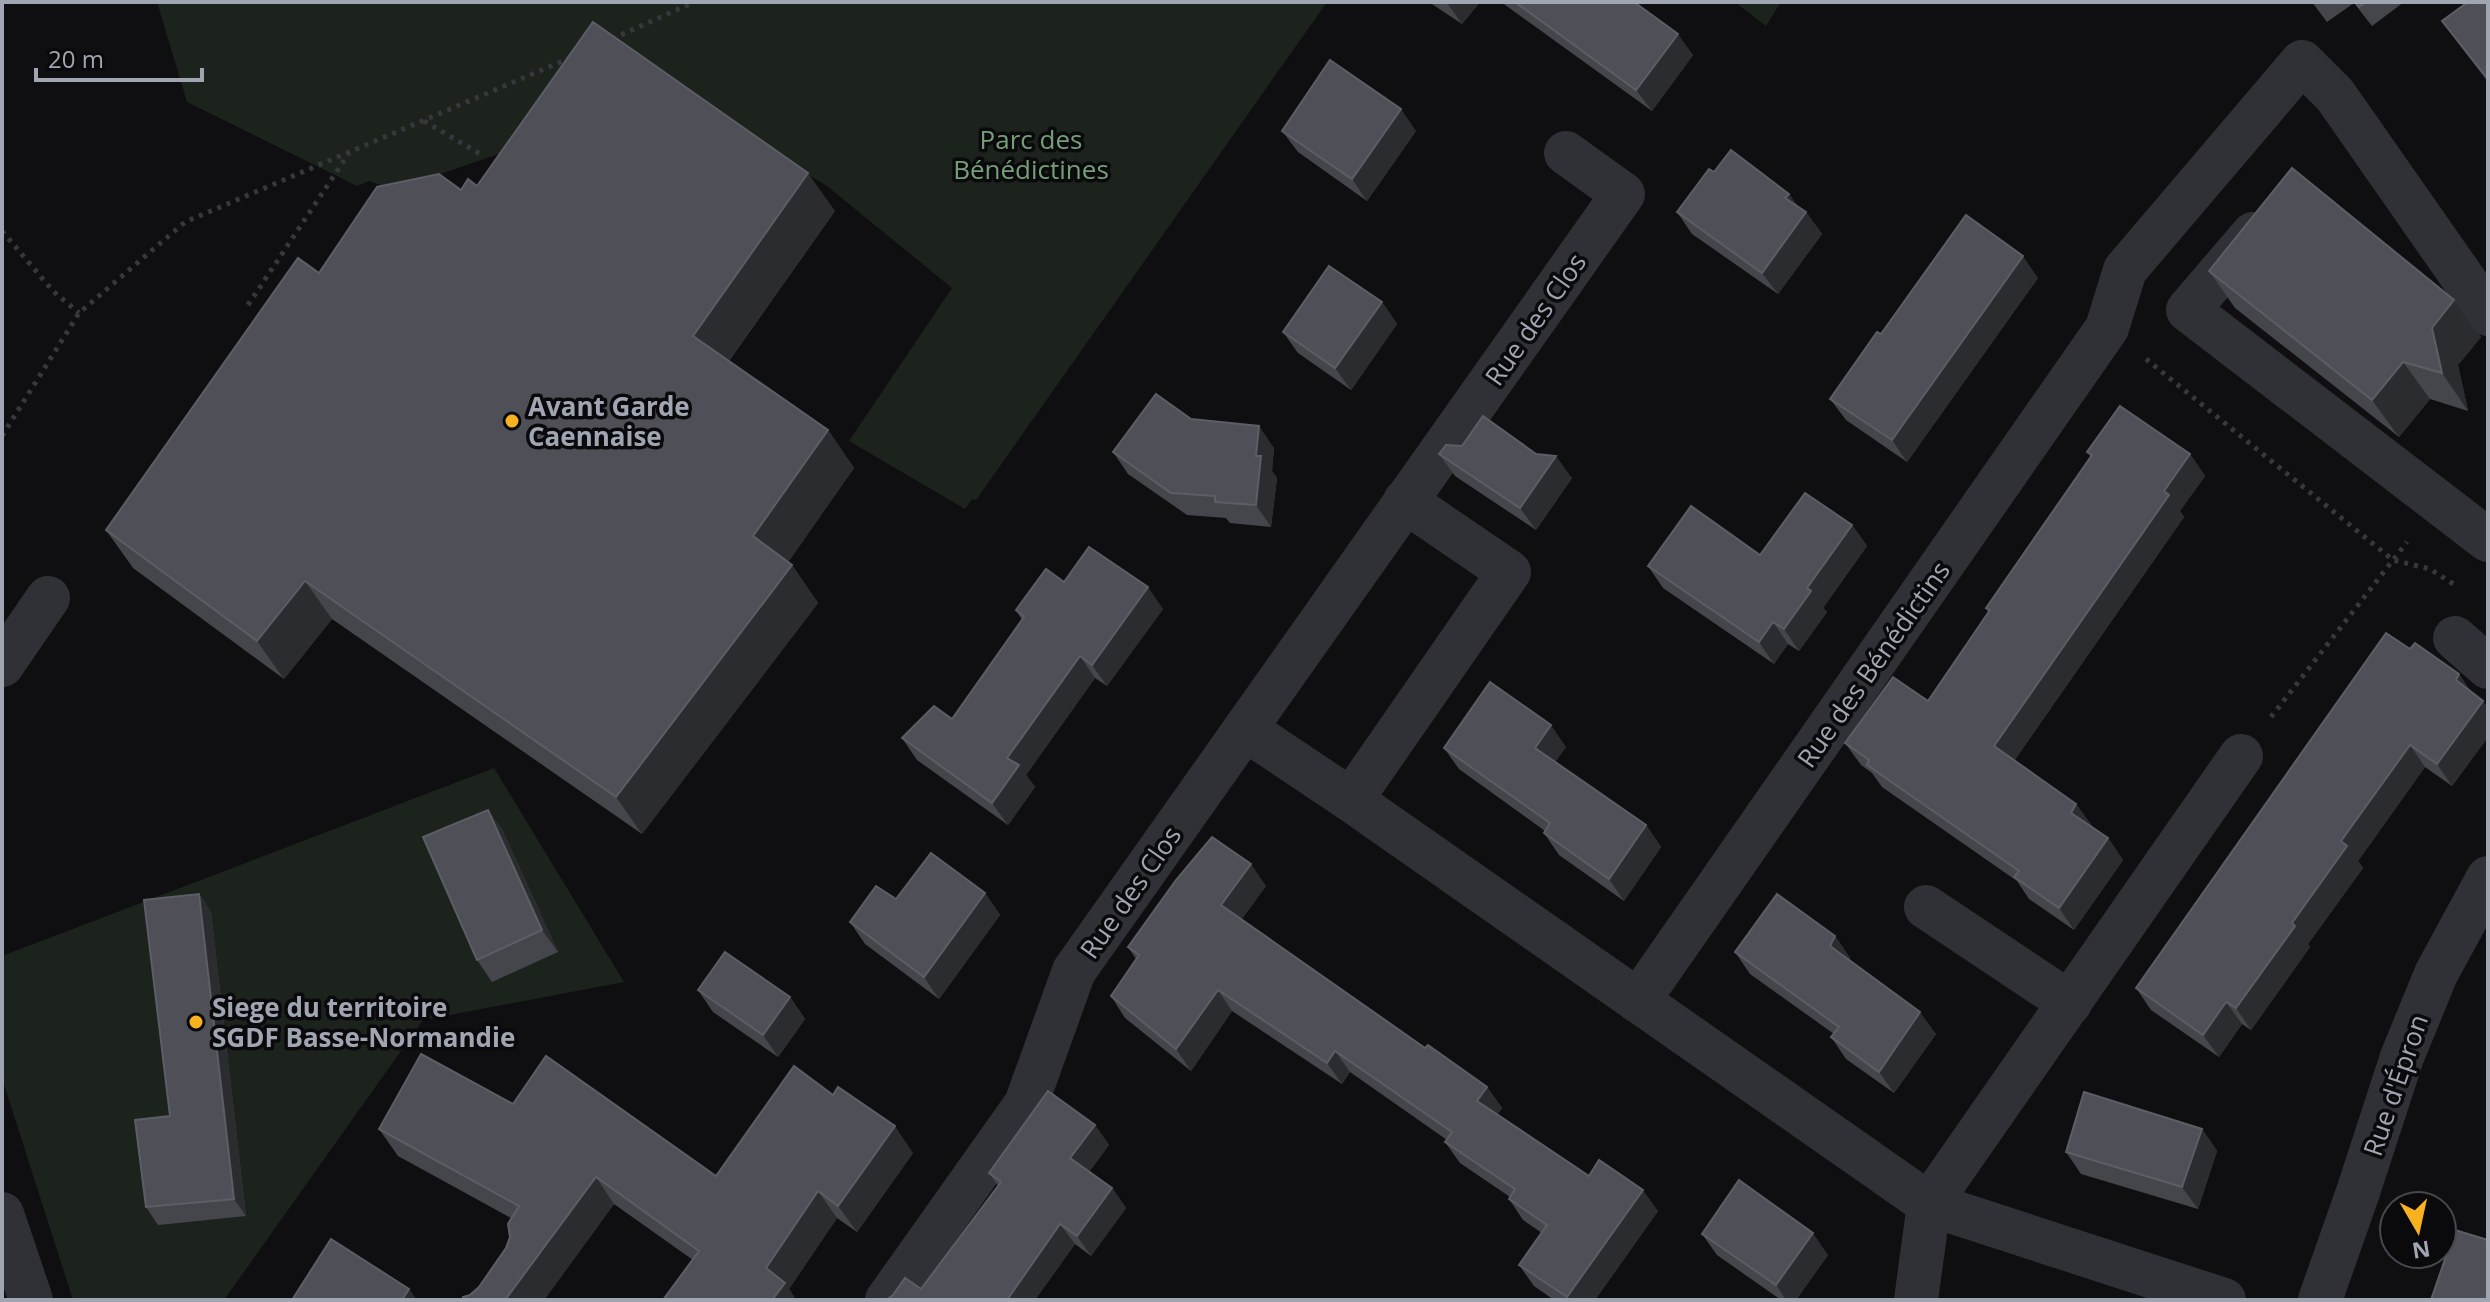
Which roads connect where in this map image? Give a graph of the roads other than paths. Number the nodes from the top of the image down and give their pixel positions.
1 (1566, 153) dead end
2 (2282, 201) edge
3 (2488, 314) edge
4 (1405, 501) junction
5 (2488, 540) edge
6 (48, 598) dead end
7 (2455, 638) dead end
8 (2, 665) edge
9 (2488, 667) edge
10 (1245, 729) junction
11 (2241, 756) road end
12 (1351, 800) junction
13 (2488, 878) edge
14 (1926, 907) dead end
15 (1638, 1001) junction
16 (2070, 1003) junction
17 (1929, 1204) junction
18 (2, 1214) edge
19 (31, 1300) edge
20 (887, 1300) edge
21 (1916, 1300) edge
22 (2224, 1300) edge
23 (2320, 1300) edge

1 - 4 street, Rue des Clos
2 - 5 street
3 - 15 street, Rue des Bénédictins
4 - 10 street, Rue des Clos
4 - 12 street
6 - 8 street
7 - 9 street
10 - 12 street
10 - 20 street, Rue des Clos
11 - 16 street
12 - 15 street
13 - 23 street, Rue d'Épron
14 - 16 street
15 - 17 street
16 - 17 street
17 - 21 street
17 - 22 street
18 - 19 street

